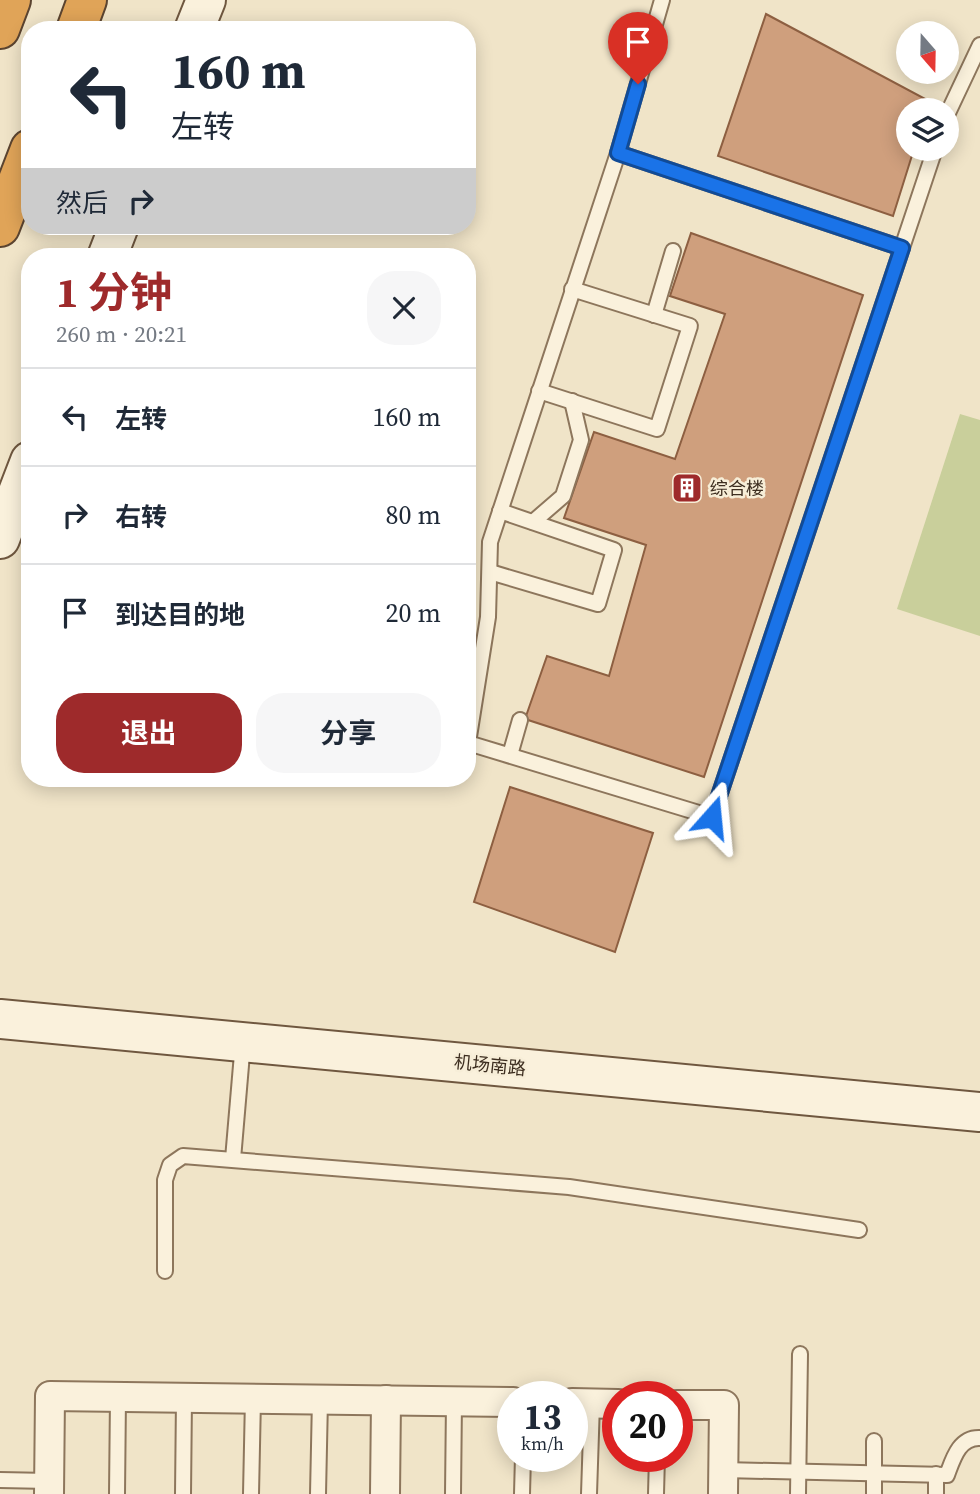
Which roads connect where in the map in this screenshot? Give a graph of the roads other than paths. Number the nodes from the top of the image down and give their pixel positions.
1 (11, 0) edge
2 (87, 0) edge
3 (206, 0) edge
4 (662, 0) edge
5 (79, 21) edge
6 (198, 21) edge
7 (0, 29) edge
8 (980, 44) edge
9 (955, 98) edge
10 (618, 153) junction
11 (931, 161) edge
12 (21, 172) edge
13 (0, 227) edge
14 (902, 248) junction
15 (673, 251) dead end
16 (572, 289) junction
17 (654, 315) junction
18 (539, 391) junction
19 (572, 401) junction
20 (21, 484) edge
21 (500, 511) junction
22 (533, 522) junction
23 (0, 539) edge
24 (490, 572) junction
25 (476, 693) edge
26 (520, 720) dead end
27 (476, 745) edge
28 (510, 755) junction
29 (0, 1019) edge
30 (243, 1041) junction
31 (980, 1112) edge
32 (233, 1159) junction
33 (859, 1230) dead end
34 (165, 1271) dead end
35 (800, 1354) dead end
36 (118, 1396) junction
37 (184, 1398) junction
38 (253, 1398) junction
39 (320, 1399) junction
40 (386, 1400) junction
41 (454, 1401) junction
42 (497, 1402) edge
43 (594, 1403) edge
44 (693, 1405) edge
45 (980, 1438) edge
46 (874, 1441) dead end
47 (523, 1472) edge
48 (657, 1472) edge
49 (799, 1472) junction
50 (874, 1473) junction
51 (936, 1474) junction
52 (0, 1480) edge
53 (723, 1482) edge
54 (49, 1488) edge
55 (117, 1494) edge
56 (183, 1494) edge
57 (251, 1494) edge
58 (318, 1494) edge
59 (385, 1494) edge
60 (453, 1494) edge
61 (522, 1494) edge
62 (589, 1494) edge
63 (656, 1494) edge
64 (798, 1494) edge
65 (874, 1494) edge
66 (936, 1494) edge

1 - 7 highway
2 - 5 highway
3 - 6 street
4 - 10 lane
8 - 9 lane
10 - 14 lane
10 - 16 lane
11 - 14 lane
12 - 13 highway
14 - 28 lane
15 - 17 lane
16 - 17 lane
16 - 18 lane
17 - 19 lane
18 - 19 lane
18 - 21 lane
19 - 22 lane
20 - 23 street
21 - 22 lane
21 - 24 lane
22 - 24 lane
24 - 25 lane
26 - 28 lane
27 - 28 lane
29 - 30 street, 机场南路
30 - 31 street, 机场南路
30 - 32 lane
32 - 33 lane
32 - 34 lane
35 - 49 lane
36 - 37 street
36 - 54 street
36 - 55 lane
37 - 38 street
37 - 56 lane
38 - 39 street
38 - 57 lane
39 - 40 street
39 - 58 lane
40 - 41 street
40 - 59 street
41 - 42 street
41 - 60 lane
43 - 62 lane
44 - 53 street
45 - 51 lane
46 - 50 lane
47 - 61 lane
48 - 63 lane
49 - 50 lane
49 - 53 lane
49 - 64 lane
50 - 51 lane
50 - 65 lane
51 - 66 lane
52 - 54 lane

